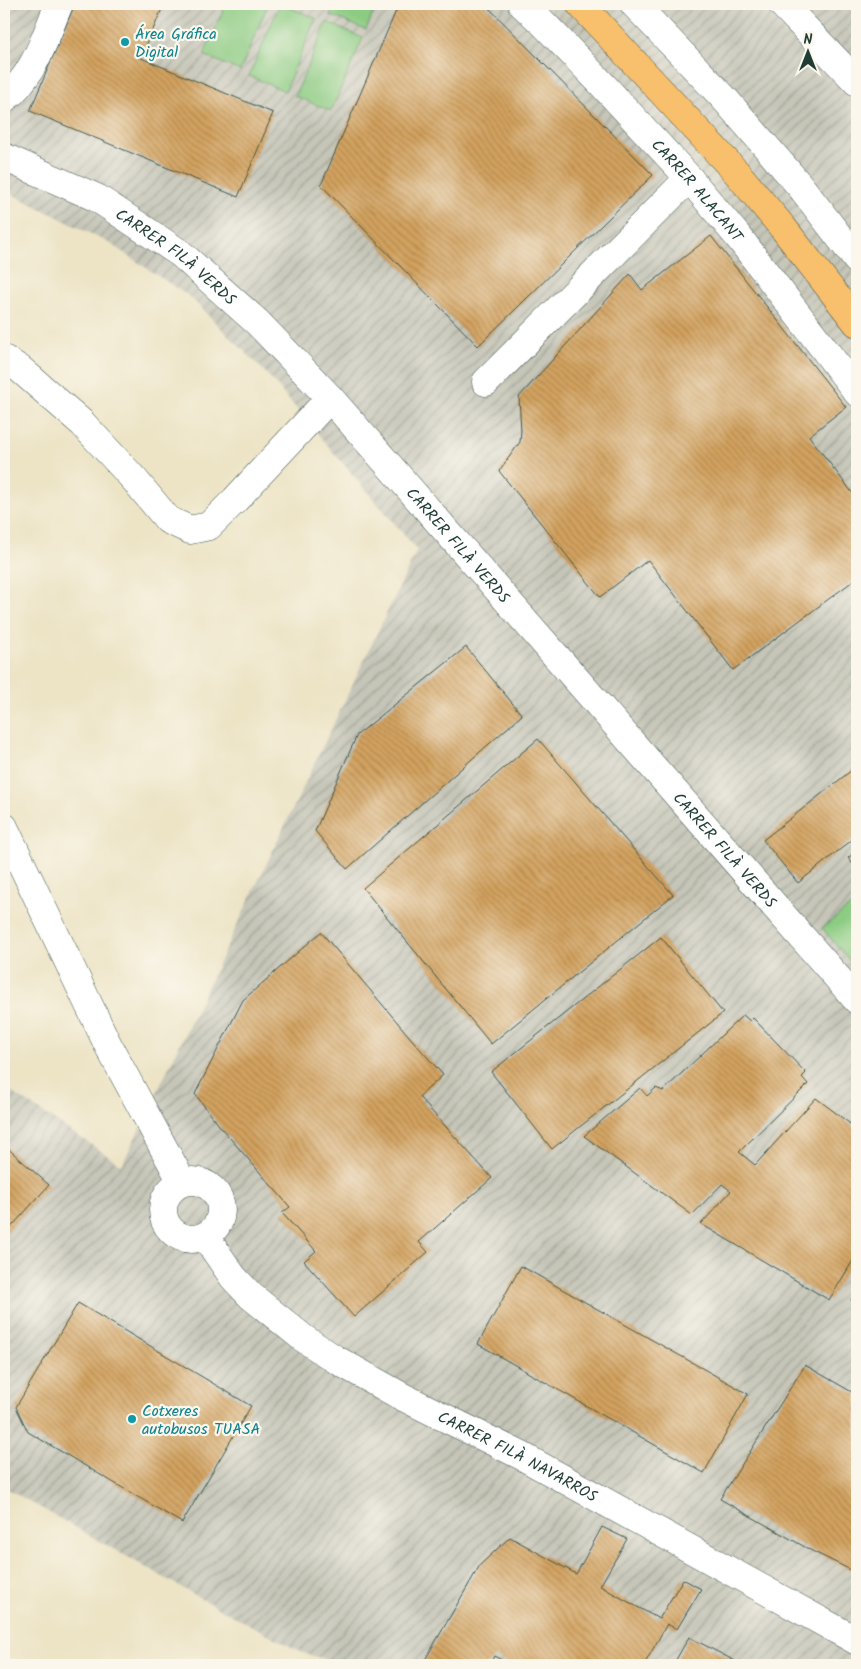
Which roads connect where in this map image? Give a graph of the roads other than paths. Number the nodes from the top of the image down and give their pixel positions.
1 (59, 4) edge
2 (522, 4) edge
3 (580, 4) edge
4 (634, 4) edge
5 (782, 4) edge
6 (857, 82) edge
7 (4, 99) edge
8 (4, 157) edge
9 (689, 178) junction
10 (857, 260) edge
11 (857, 323) edge
12 (4, 358) edge
13 (486, 382) dead end
14 (857, 392) edge
15 (330, 398) junction
16 (4, 827) edge
17 (857, 1000) edge
18 (182, 1182) junction
19 (205, 1236) junction
20 (857, 1641) edge

1 - 7 street
2 - 9 street, CARRER ALACANT
3 - 11 main road
4 - 10 street
5 - 6 street
8 - 15 street, CARRER FILÀ VERDS
9 - 13 street
9 - 14 street, CARRER ALACANT
12 - 15 street
15 - 17 street, CARRER FILÀ VERDS
16 - 18 street
18 - 19 street
18 - 19 street
19 - 20 street, CARRER FILÀ NAVARROS

